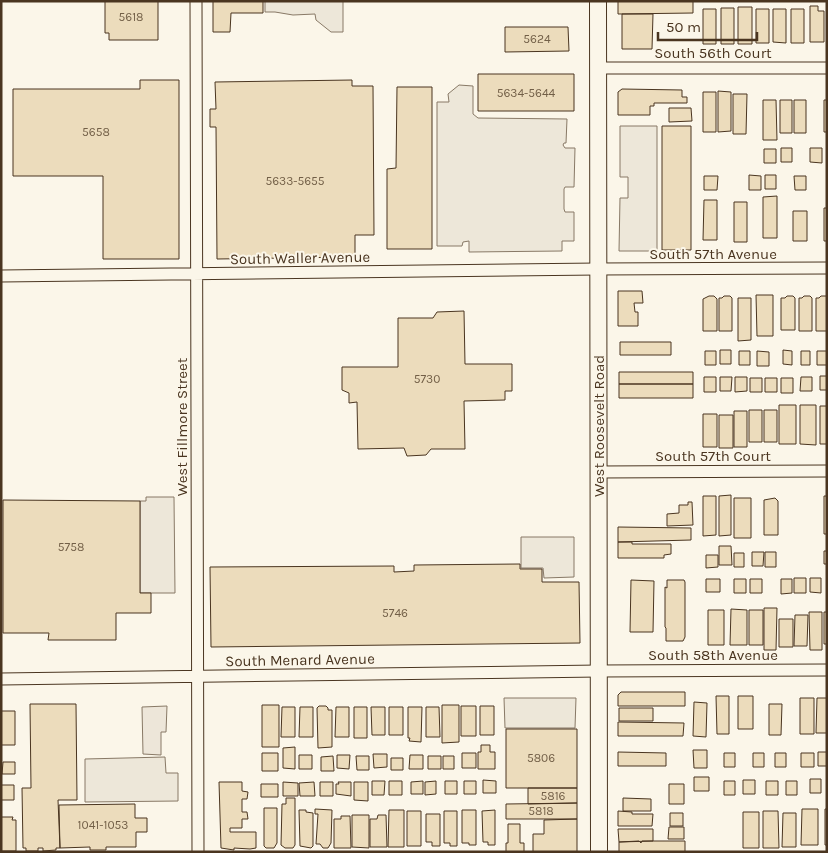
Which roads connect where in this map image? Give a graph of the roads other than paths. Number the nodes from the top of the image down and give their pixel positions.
1 (196, 1) edge
2 (598, 1) edge
3 (598, 68) junction
4 (827, 68) edge
5 (827, 268) edge
6 (598, 269) junction
7 (196, 274) junction
8 (1, 276) edge
9 (827, 471) edge
10 (599, 472) junction
11 (599, 670) junction
12 (827, 670) edge
13 (197, 676) junction
14 (1, 679) edge
15 (198, 852) edge
16 (599, 852) edge

1 - 7 street, West Fillmore Street
2 - 3 main road, West Roosevelt Road
3 - 4 street, South 56th Court
3 - 6 main road, West Roosevelt Road
5 - 6 street, South 57th Avenue
6 - 7 street, South Waller Avenue
6 - 10 main road, West Roosevelt Road
7 - 8 street, South Waller Avenue
7 - 13 street, West Fillmore Street
9 - 10 street, South 57th Court
10 - 11 main road, West Roosevelt Road
11 - 12 street, South 58th Avenue
11 - 13 street, South Menard Avenue
11 - 16 main road, West Roosevelt Road
13 - 14 street, South Menard Avenue
13 - 15 street, West Fillmore Street

